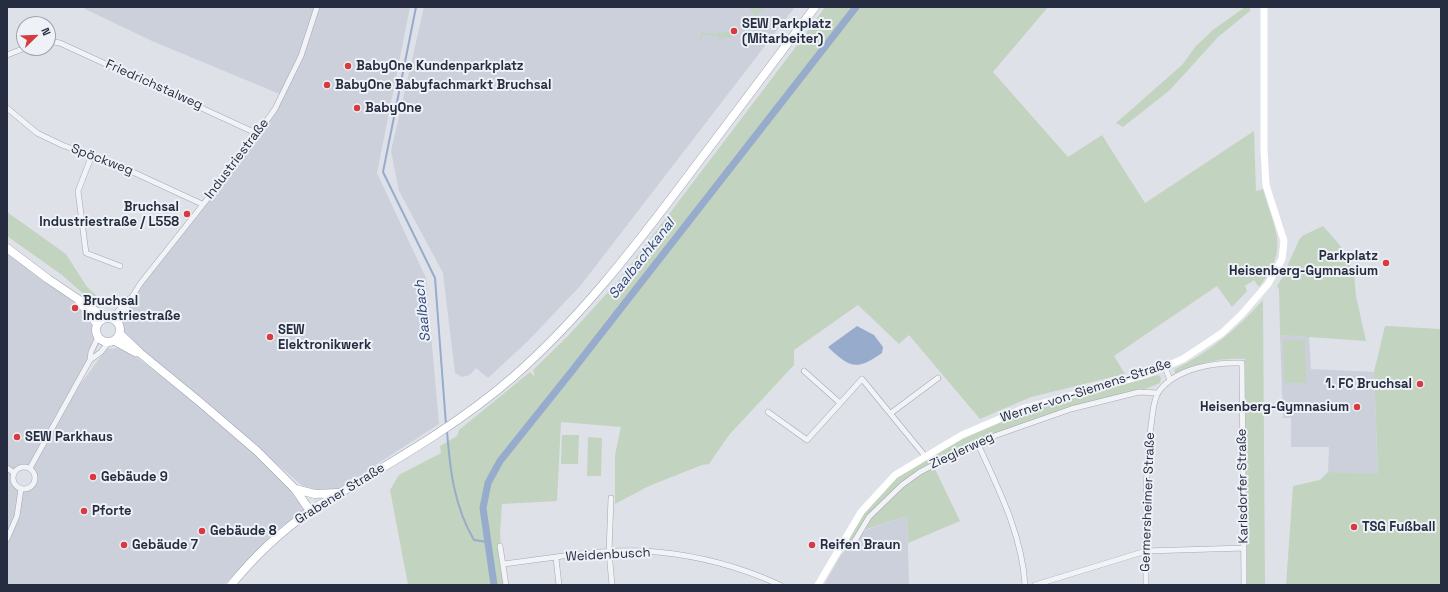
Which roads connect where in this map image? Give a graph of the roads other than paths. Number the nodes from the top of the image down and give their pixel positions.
1 (317, 7) edge
2 (815, 7) edge
3 (1264, 7) edge
4 (56, 42) edge
5 (7, 108) edge
6 (258, 134) junction
7 (92, 155) junction
8 (202, 204) junction
9 (7, 248) edge
10 (120, 266) dead end
11 (132, 297) junction
12 (78, 300) junction
13 (109, 318) junction
14 (97, 324) junction
15 (119, 324) junction
16 (120, 334) junction
17 (98, 337) junction
18 (111, 342) junction
19 (140, 354) junction
20 (90, 360) junction
21 (1165, 367) junction
22 (804, 370) dead end
23 (938, 378) dead end
24 (1170, 380) junction
25 (1158, 393) junction
26 (840, 403) junction
27 (768, 412) dead end
28 (891, 413) junction
29 (977, 442) junction
30 (925, 456) junction
31 (7, 468) edge
32 (30, 468) junction
33 (13, 472) junction
34 (21, 489) junction
35 (295, 489) junction
36 (339, 493) junction
37 (611, 498) dead end
38 (310, 511) junction
39 (7, 539) edge
40 (842, 543) junction
41 (500, 546) dead end
42 (1244, 548) junction
43 (1146, 551) junction
44 (609, 552) junction
45 (556, 558) junction
46 (503, 564) junction
47 (231, 585) edge
48 (506, 585) edge
49 (559, 585) edge
50 (612, 585) edge
51 (780, 585) edge
52 (818, 585) edge
53 (1025, 585) edge
54 (1035, 585) edge
55 (1146, 585) edge
56 (1244, 585) edge

1 - 6 street, Industriestraße
2 - 36 main road, Grabener Straße
3 - 21 main road, Werner-von-Siemens-Straße
4 - 6 street, Friedrichstalweg
5 - 7 street, Spöckweg
6 - 8 street, Industriestraße
7 - 8 street, Spöckweg
7 - 10 street
8 - 11 street, Industriestraße
9 - 12 main road
11 - 13 street, Industriestraße
11 - 15 street, Industriestraße
12 - 13 main road
12 - 14 main road
13 - 14 main road
13 - 15 main road
14 - 17 main road
15 - 16 main road
16 - 18 main road
16 - 19 main road
17 - 18 main road
17 - 20 street
18 - 19 main road
18 - 20 street
19 - 35 main road
20 - 32 street
21 - 24 street
21 - 30 main road, Werner-von-Siemens-Straße
22 - 26 street
23 - 28 street
24 - 25 street
24 - 42 street, Karlsdorfer Straße
25 - 29 street, Zieglerweg
25 - 43 street, Germersheimer Straße
26 - 27 street
26 - 28 street
28 - 30 street
29 - 40 street, Zieglerweg
29 - 53 street
30 - 40 main road, Werner-von-Siemens-Straße
31 - 33 street
32 - 33 street
32 - 34 street
33 - 34 street
34 - 39 street
35 - 36 main road
35 - 38 main road
36 - 38 main road, Grabener Straße
37 - 44 street
38 - 47 main road, Grabener Straße
40 - 52 main road, Werner-von-Siemens-Straße
41 - 46 street
42 - 43 street
42 - 56 street, Karlsdorfer Straße
43 - 54 street
43 - 55 street, Germersheimer Straße
44 - 45 street, Weidenbusch
44 - 50 street
44 - 51 street, Weidenbusch
45 - 46 street, Weidenbusch
45 - 49 street
46 - 48 street

